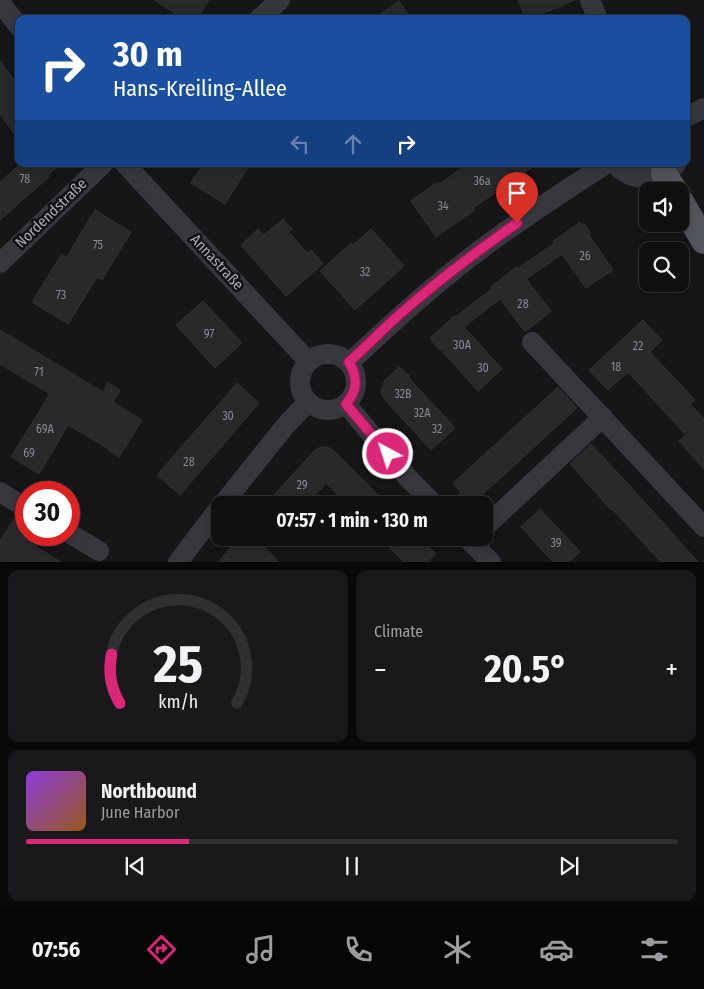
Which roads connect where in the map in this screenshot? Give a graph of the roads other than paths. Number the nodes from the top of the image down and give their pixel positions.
1 (280, 0) edge
2 (590, 0) edge
3 (0, 2) edge
4 (263, 15) edge
5 (596, 15) edge
6 (15, 22) edge
7 (704, 108) edge
8 (690, 114) edge
9 (100, 167) edge
10 (129, 167) edge
11 (601, 167) edge
12 (619, 167) edge
13 (672, 176) edge
14 (689, 215) edge
15 (704, 241) edge
16 (0, 263) edge
17 (532, 342) dead end
18 (308, 361) junction
19 (349, 362) junction
20 (308, 402) junction
21 (346, 404) junction
22 (603, 417) junction
23 (0, 492) edge
24 (229, 496) edge
25 (425, 496) edge
26 (15, 501) edge
27 (211, 519) edge
28 (493, 519) edge
29 (704, 527) edge
30 (80, 540) edge
31 (475, 546) edge
32 (98, 551) dead end
33 (178, 562) edge
34 (491, 562) edge

1 - 4 street
2 - 5 street
3 - 6 street
7 - 8 street
9 - 16 street, Nordendstraße
10 - 18 street, Annastraße
11 - 19 street
12 - 13 street
14 - 15 main road
17 - 22 street
18 - 19 street
18 - 20 street
19 - 21 street
20 - 21 street
20 - 24 street
21 - 25 street
22 - 28 street
22 - 29 street
23 - 26 street
27 - 33 street
30 - 32 street
31 - 34 street

